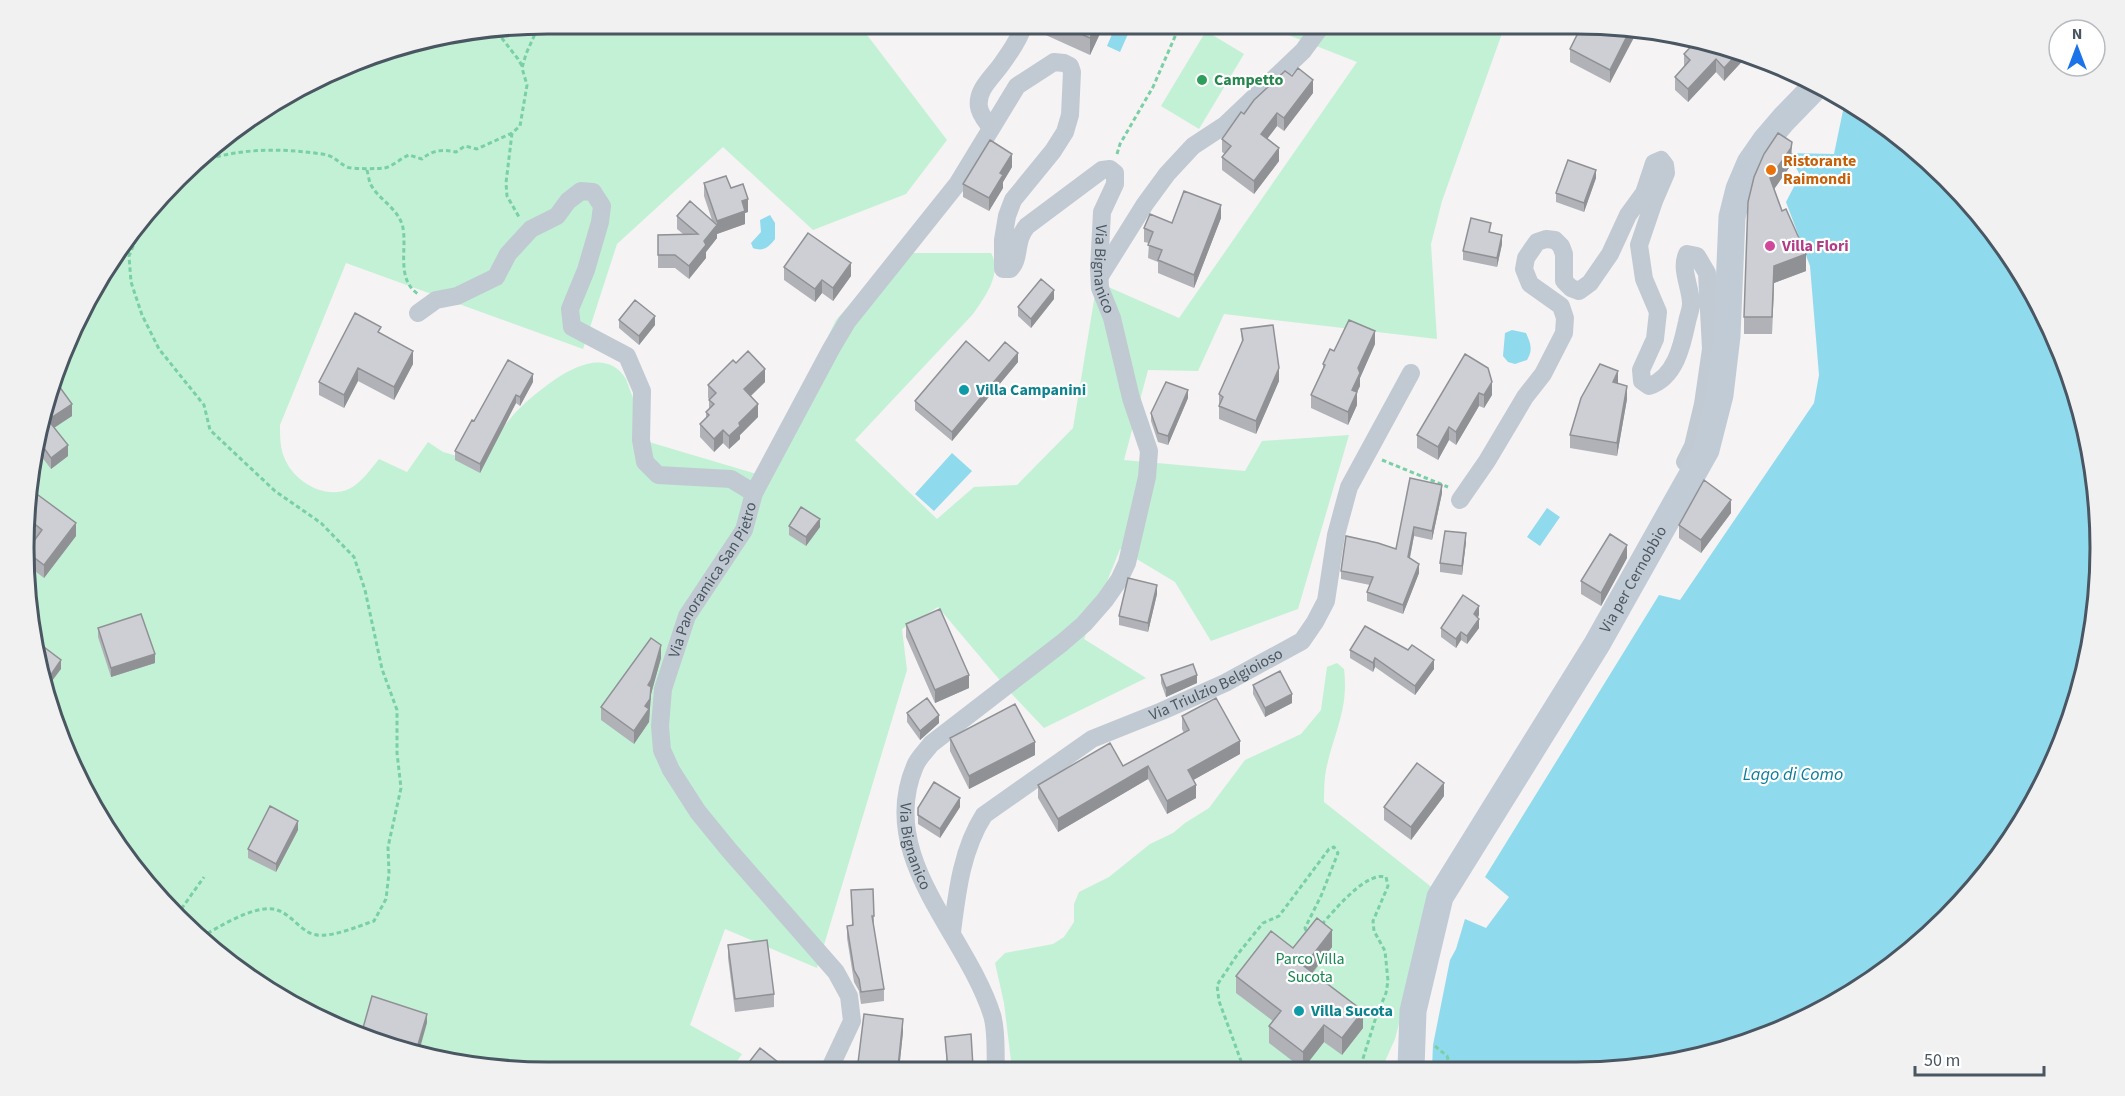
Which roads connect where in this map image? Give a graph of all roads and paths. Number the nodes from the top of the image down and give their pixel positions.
1 (1021, 34) edge
2 (1176, 34) edge
3 (1315, 34) edge
4 (536, 35) edge
5 (500, 37) edge
6 (522, 68) junction
7 (1811, 91) edge
8 (991, 128) junction
9 (512, 133) junction
10 (214, 158) edge
11 (367, 169) junction
12 (1115, 173) junction
13 (531, 229) junction
14 (133, 246) edge
15 (1100, 278) junction
16 (436, 300) junction
17 (418, 313) dead end
18 (1411, 373) dead end
19 (1367, 454) junction
20 (754, 493) junction
21 (1461, 498) joint
22 (1646, 556) junction
23 (204, 877) dead end
24 (182, 908) edge
25 (1322, 925) edge
26 (1314, 931) edge
27 (952, 932) junction
28 (208, 933) edge
29 (1433, 1045) dead end
30 (833, 1062) edge
31 (996, 1062) edge
32 (1241, 1062) edge
33 (1362, 1062) edge
34 (1411, 1062) edge
35 (1449, 1062) edge

1 - 8 street
2 - 12 path
3 - 15 street
4 - 6 path
5 - 6 path
6 - 9 path
7 - 22 main road, Via per Cernobbio
8 - 12 street
8 - 20 street
9 - 11 path
9 - 13 path
10 - 11 path
11 - 16 path
12 - 15 street, Via Bignanico
13 - 16 street, Via Panoramica San Pietro
13 - 20 street, Via Panoramica San Pietro
14 - 28 path
15 - 27 street, Via Bignanico
16 - 17 street, Via Panoramica San Pietro
18 - 19 street, Via Triulzio Belgioioso
19 - 21 path
19 - 27 street, Via Triulzio Belgioioso
20 - 30 street, Via Panoramica San Pietro
21 - 22 street
22 - 34 main road, Via per Cernobbio
23 - 24 path
25 - 33 path
26 - 32 path
27 - 31 street, Via Bignanico
29 - 35 path

